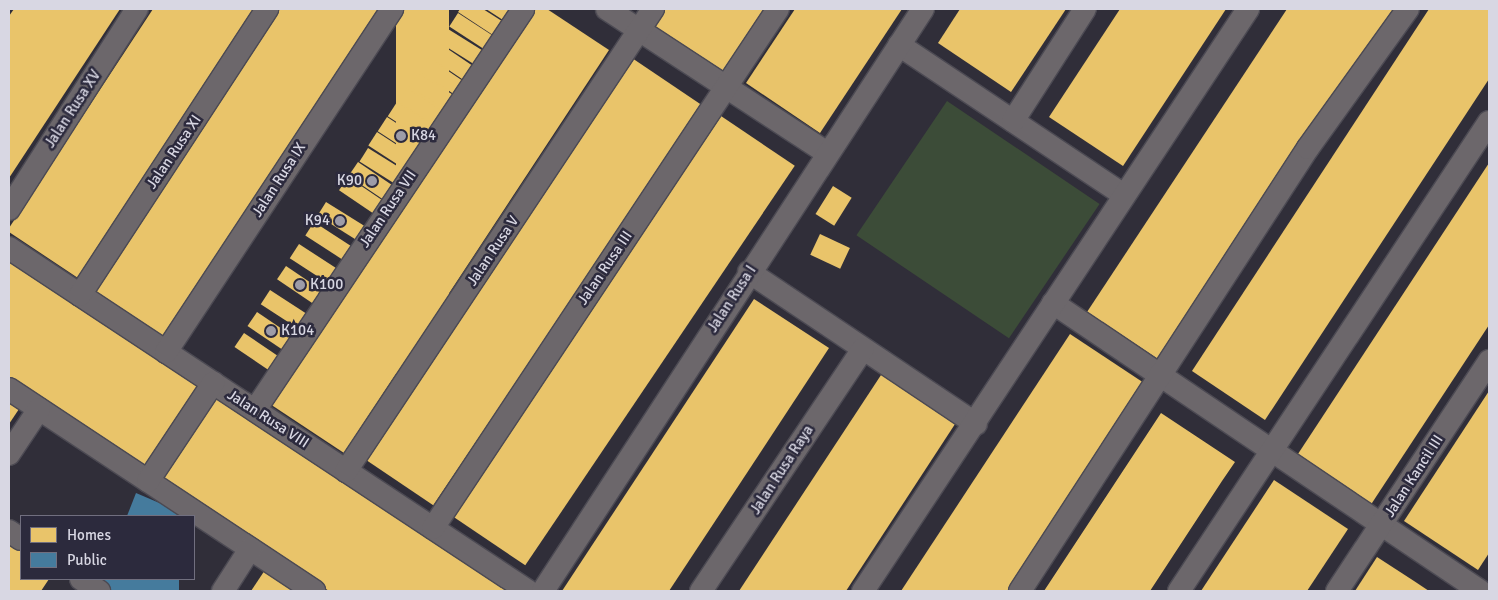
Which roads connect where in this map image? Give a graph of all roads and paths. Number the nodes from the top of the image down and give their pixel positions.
1 (137, 9) edge
2 (267, 9) edge
3 (392, 9) edge
4 (523, 9) edge
5 (607, 9) edge
6 (653, 9) edge
7 (778, 9) edge
8 (923, 9) edge
9 (1085, 9) edge
10 (1248, 9) edge
11 (1408, 9) edge
12 (639, 30) junction
13 (899, 45) junction
14 (726, 86) junction
15 (1013, 121) junction
16 (1489, 122) edge
17 (827, 153) junction
18 (1124, 196) junction
19 (9, 210) edge
20 (9, 248) edge
21 (749, 272) junction
22 (80, 295) junction
23 (1053, 304) junction
24 (864, 349) junction
25 (166, 352) junction
26 (1489, 361) edge
27 (1162, 375) junction
28 (213, 383) junction
29 (9, 389) edge
30 (39, 409) junction
31 (255, 410) junction
32 (976, 424) junction
33 (1271, 451) junction
34 (9, 454) edge
35 (346, 471) junction
36 (148, 481) junction
37 (1382, 525) junction
38 (432, 528) junction
39 (9, 531) edge
40 (20, 538) edge
41 (250, 549) junction
42 (81, 580) edge
43 (83, 580) edge
44 (75, 591) edge
45 (99, 591) edge
46 (223, 591) edge
47 (314, 591) edge
48 (528, 591) edge
49 (543, 591) edge
50 (701, 591) edge
51 (863, 591) edge
52 (1020, 591) edge
53 (1178, 591) edge
54 (1337, 591) edge
55 (1480, 591) edge

1 - 19 street, Jalan Rusa XV
2 - 22 street, Jalan Rusa XI
3 - 25 street, Jalan Rusa IX
4 - 31 street, Jalan Rusa VII
5 - 12 street
6 - 12 street, Jalan Rusa V
7 - 14 street, Jalan Rusa III
8 - 13 street, Jalan Rusa I
9 - 15 street
10 - 18 street
11 - 27 street
12 - 14 street
12 - 35 street, Jalan Rusa V
13 - 15 street
13 - 17 street, Jalan Rusa I
14 - 17 street
14 - 38 street, Jalan Rusa III
15 - 18 street
16 - 33 street
17 - 21 street, Jalan Rusa I
18 - 23 street
20 - 22 street, Jalan Rusa VIII
21 - 24 street
21 - 49 street, Jalan Rusa I
22 - 25 street, Jalan Rusa VIII
23 - 27 street
23 - 32 street
24 - 32 street
24 - 50 street, Jalan Rusa Raya
25 - 28 street, Jalan Rusa VIII
26 - 37 street, Jalan Kancil III
27 - 33 street
27 - 52 street
28 - 31 street, Jalan Rusa VIII
28 - 36 street
29 - 30 street
30 - 34 street
30 - 36 street
31 - 35 street, Jalan Rusa VIII
32 - 51 street
33 - 37 street
33 - 53 street
35 - 38 street, Jalan Rusa VIII
36 - 41 street
37 - 54 street, Jalan Kancil III
37 - 55 street
38 - 48 street, Jalan Rusa VIII
39 - 40 street
41 - 46 street
41 - 47 street
42 - 44 street
43 - 45 street

